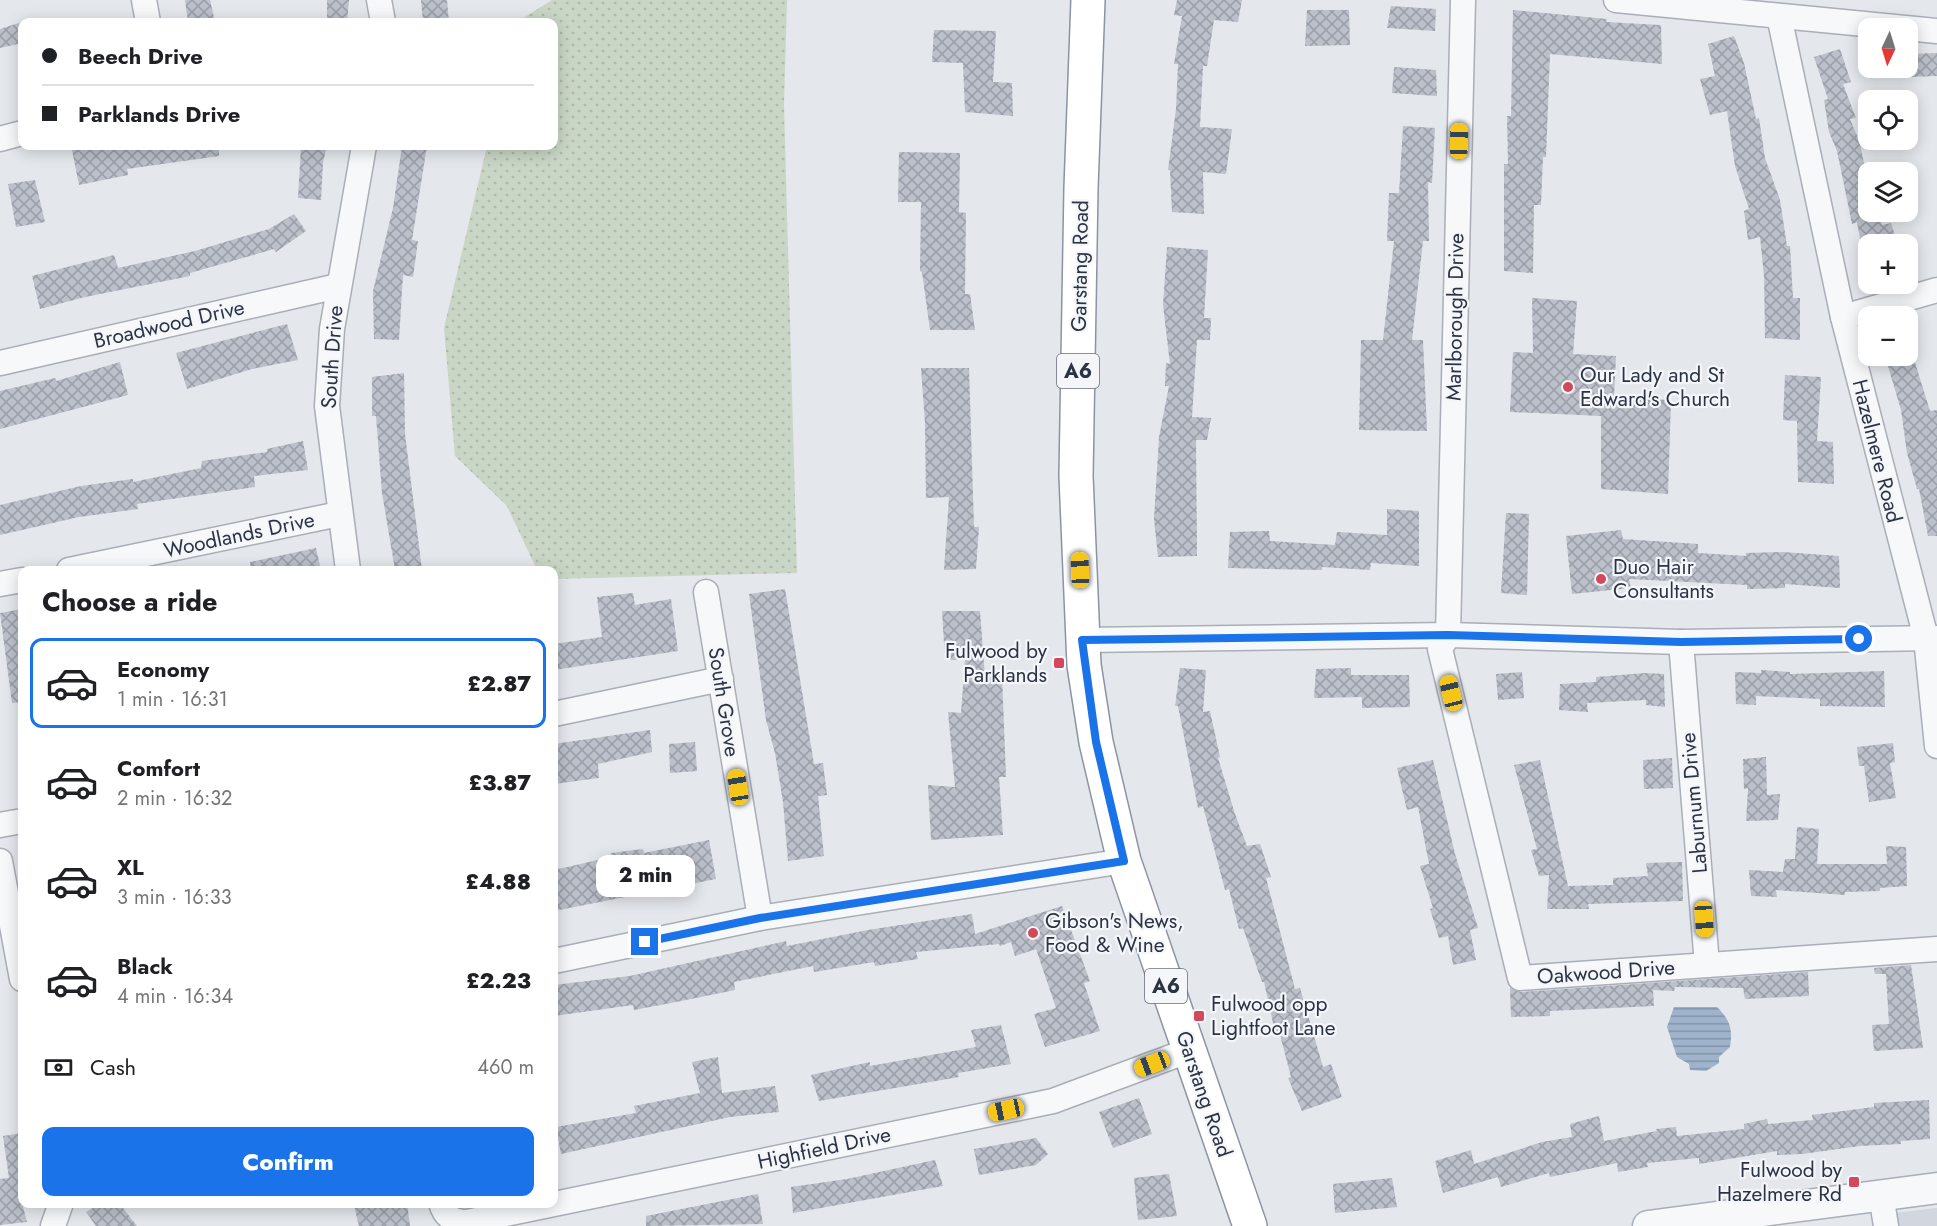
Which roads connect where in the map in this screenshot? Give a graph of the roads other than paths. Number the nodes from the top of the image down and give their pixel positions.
1 (144, 0) edge
2 (379, 0) edge
3 (1088, 0) edge
4 (1463, 0) edge
5 (1616, 0) edge
6 (1779, 16) junction
7 (147, 18) edge
8 (381, 18) edge
9 (1937, 31) edge
10 (18, 134) edge
11 (0, 139) edge
12 (363, 150) edge
13 (338, 286) junction
14 (1937, 290) edge
15 (1843, 317) junction
16 (2, 356) edge
17 (339, 514) junction
18 (88, 566) edge
19 (347, 566) edge
20 (18, 581) edge
21 (0, 584) edge
22 (706, 592) dead end
23 (1448, 635) junction
24 (1931, 638) edge
25 (1082, 640) junction
26 (1681, 642) junction
27 (721, 679) junction
28 (558, 713) edge
29 (1937, 746) edge
30 (18, 822) edge
31 (0, 825) edge
32 (0, 861) edge
33 (1124, 861) junction
34 (760, 918) junction
35 (1937, 949) edge
36 (18, 958) edge
37 (558, 959) edge
38 (1707, 965) junction
39 (1190, 1050) junction
40 (1937, 1188) edge
41 (1881, 1195) junction
42 (558, 1203) edge
43 (59, 1208) edge
44 (535, 1208) edge
45 (446, 1211) edge
46 (53, 1226) edge
47 (1250, 1226) edge
48 (1648, 1226) edge
49 (1886, 1226) edge

1 - 7 street
2 - 8 street
3 - 25 highway, Garstang Road / A6
4 - 23 street, Marlborough Drive
5 - 6 street
6 - 9 street
6 - 15 street, Hazelmere Road
10 - 11 street
12 - 13 street, South Drive
13 - 16 street, Broadwood Drive
13 - 17 street, South Drive
14 - 15 street
15 - 24 street, Hazelmere Road
17 - 18 street, Woodlands Drive
17 - 19 street, South Drive
20 - 21 street
22 - 27 street, South Grove
23 - 25 street
23 - 26 street
23 - 38 street, Oakwood Drive
24 - 26 street
24 - 29 street, Hazelmere Road
25 - 33 highway, Garstang Road / A6
26 - 38 street, Laburnum Drive
27 - 28 street
27 - 34 street, South Grove
30 - 31 street
32 - 36 street
33 - 34 street
33 - 39 highway, Garstang Road / A6
34 - 37 street
35 - 38 street, Oakwood Drive
39 - 42 street, Highfield Drive
39 - 47 highway, Garstang Road / A6
40 - 41 street
41 - 48 street
41 - 49 street
43 - 46 street
44 - 45 street, Highfield Drive

